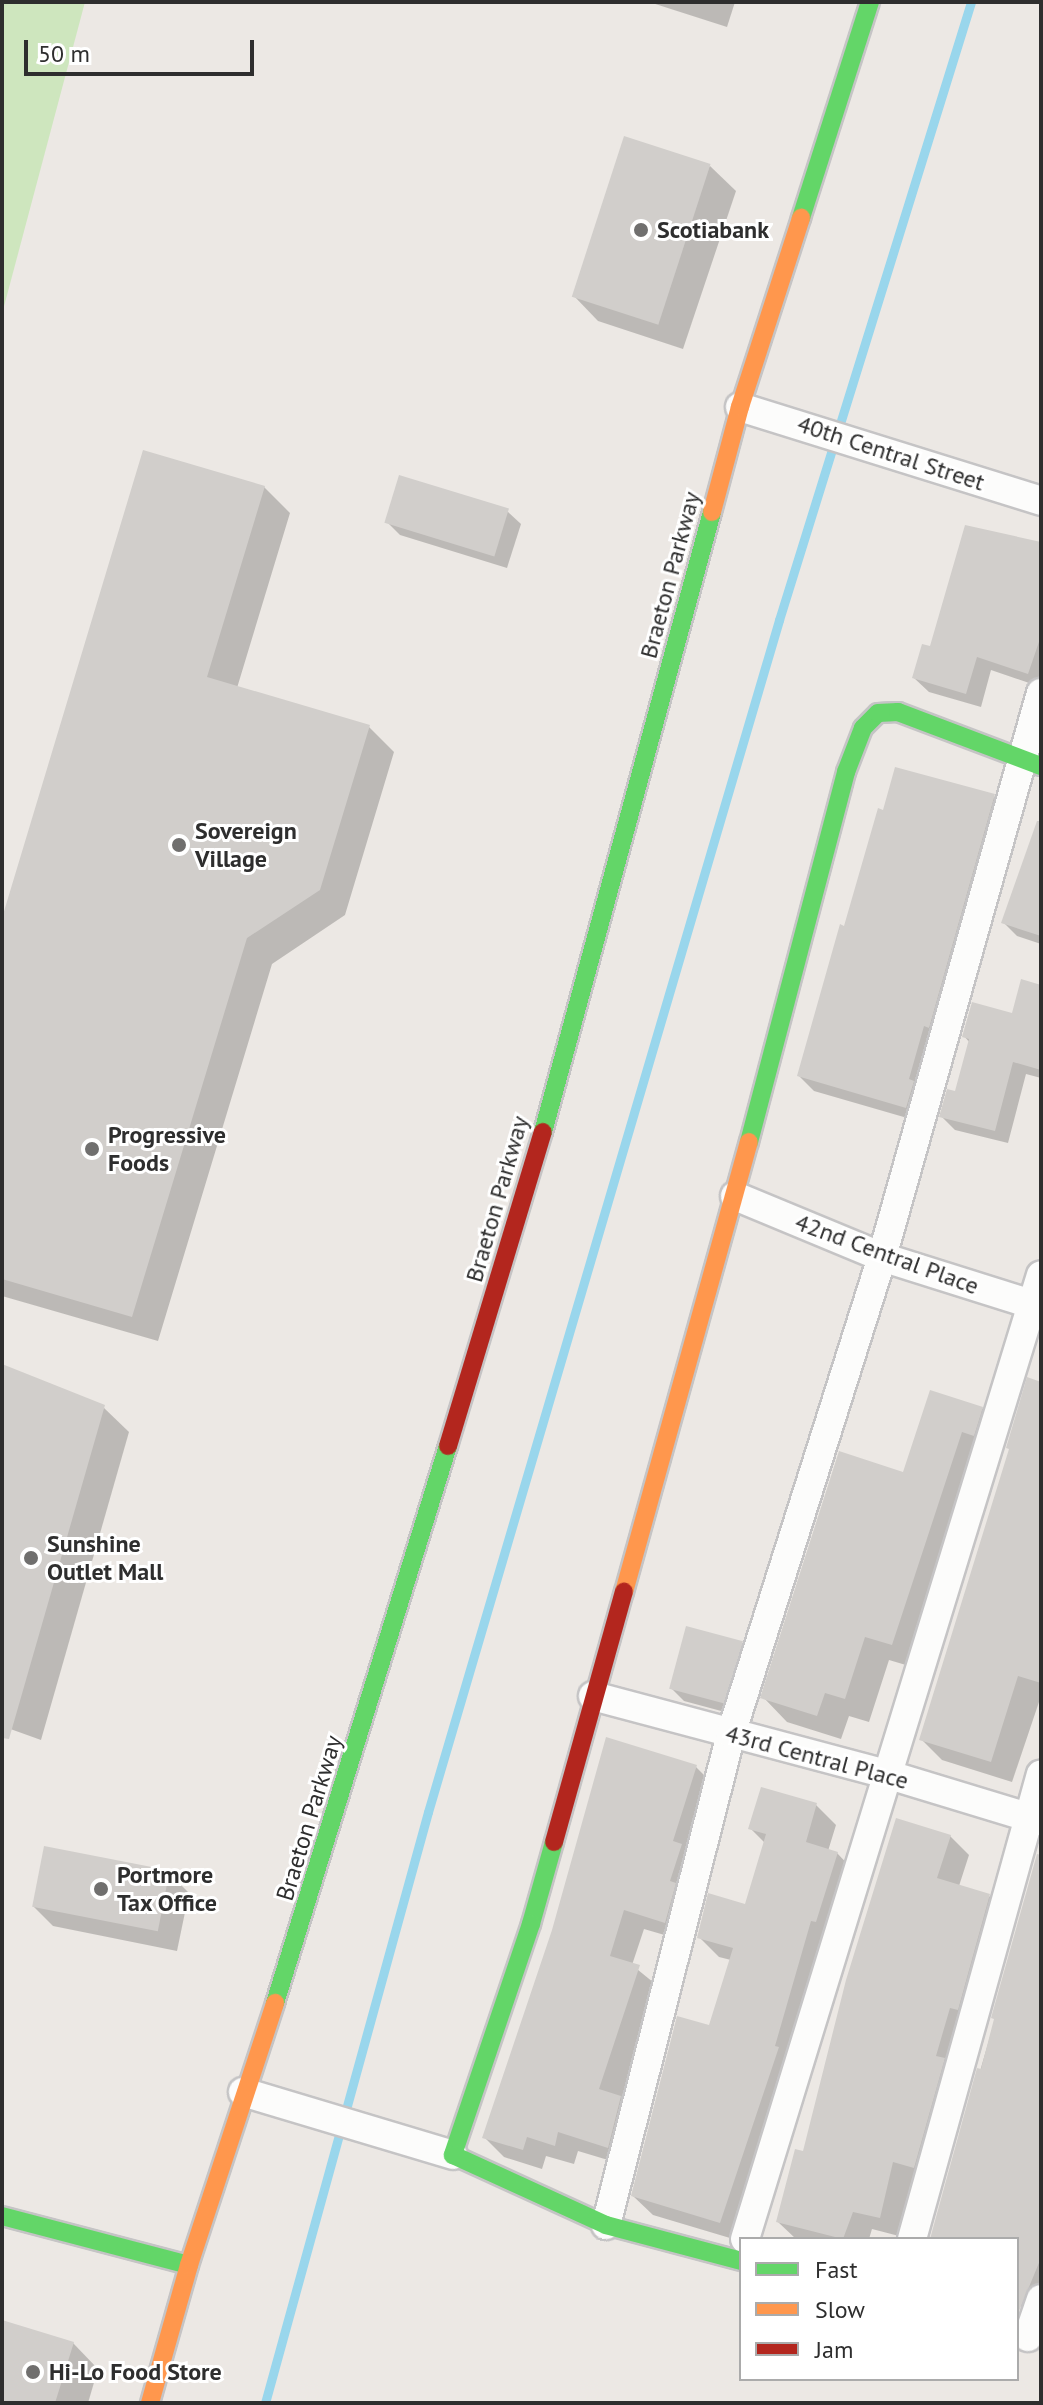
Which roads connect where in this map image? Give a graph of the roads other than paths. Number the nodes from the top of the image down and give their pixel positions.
1 (870, 2) edge
2 (740, 407) junction
3 (1041, 501) edge
4 (1041, 693) edge
5 (1031, 762) edge
6 (735, 1196) junction
7 (882, 1257) junction
8 (1041, 1275) edge
9 (1036, 1306) edge
10 (593, 1696) junction
11 (731, 1734) junction
12 (886, 1774) junction
13 (1041, 1775) edge
14 (1034, 1819) edge
15 (243, 2092) junction
16 (441, 2151) junction
17 (2, 2216) edge
18 (606, 2225) junction
19 (746, 2237) edge
20 (913, 2237) edge
21 (739, 2253) edge
22 (189, 2265) junction
23 (1041, 2299) edge
24 (1029, 2337) edge
25 (150, 2403) edge

1 - 2 main road, Braeton Parkway
2 - 3 street, 40th Central Street
2 - 15 main road, Braeton Parkway
4 - 5 street
5 - 6 main road
5 - 7 street
6 - 7 street, 42nd Central Place
6 - 10 main road
7 - 9 street, 42nd Central Place
7 - 11 street
8 - 9 street
9 - 12 street
10 - 11 street, 43rd Central Place
10 - 16 main road
11 - 12 street, 43rd Central Place
11 - 18 street
12 - 14 street, 43rd Central Place
12 - 19 street
13 - 14 street
14 - 20 street
15 - 16 street
15 - 22 main road, Braeton Parkway
16 - 18 main road
17 - 22 main road
18 - 21 main road
22 - 25 main road, Braeton Parkway
23 - 24 street

